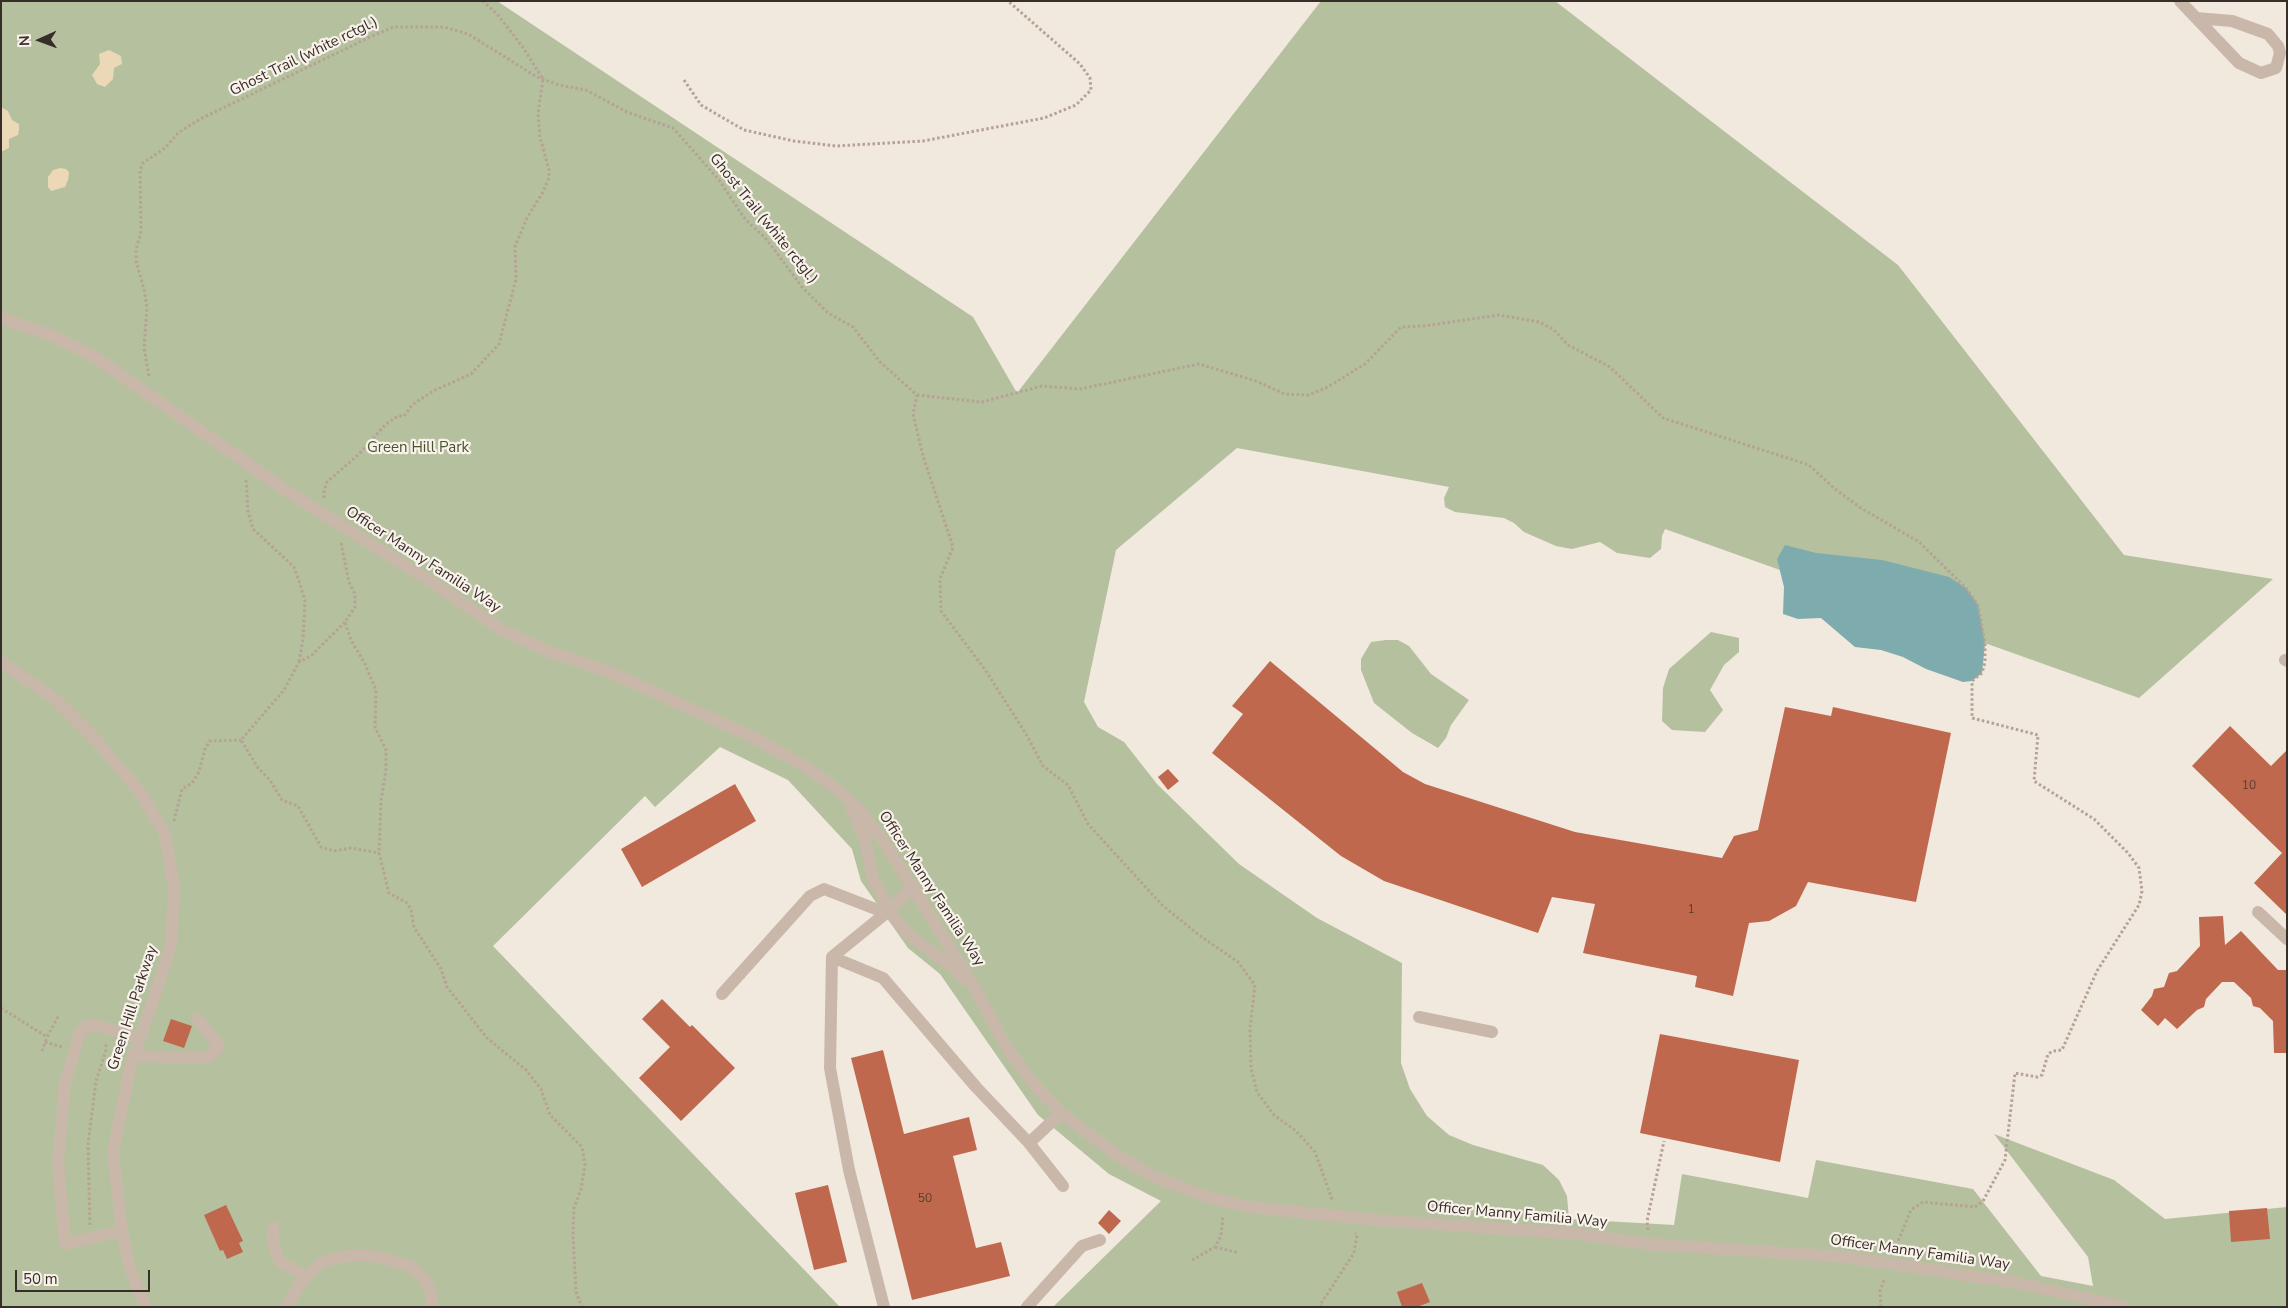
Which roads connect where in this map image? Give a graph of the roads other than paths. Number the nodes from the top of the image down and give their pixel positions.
1 (2180, 1) edge
2 (2196, 18) junction
3 (1, 318) edge
4 (4, 668) edge
5 (846, 797) junction
6 (913, 886) junction
7 (888, 911) junction
8 (2258, 912) dead end
9 (2287, 939) edge
10 (832, 957) junction
11 (722, 994) dead end
12 (983, 1004) junction
13 (1419, 1017) dead end
14 (198, 1019) dead end
15 (1492, 1032) dead end
16 (139, 1038) junction
17 (133, 1056) junction
18 (1061, 1113) junction
19 (1029, 1143) junction
20 (1063, 1186) dead end
21 (272, 1227) dead end
22 (122, 1231) junction
23 (1100, 1240) dead end
24 (306, 1276) junction
25 (146, 1307) edge
26 (286, 1307) edge
27 (432, 1307) edge
28 (884, 1307) edge
29 (1027, 1307) edge
30 (2125, 1307) edge

1 - 2 street
2 - 2 street
3 - 5 street, Officer Manny Familia Way
4 - 16 street, Green Hill Parkway
5 - 6 street, Officer Manny Familia Way
5 - 7 street, Officer Manny Familia Way
6 - 7 street
6 - 12 street, Officer Manny Familia Way
7 - 10 street
7 - 11 street
7 - 12 street, Officer Manny Familia Way
8 - 9 street
10 - 19 street
10 - 28 street
12 - 18 street, Officer Manny Familia Way
13 - 15 street
14 - 17 street
16 - 17 street, Green Hill Parkway
16 - 22 street
17 - 22 street, Green Hill Parkway
18 - 19 street
18 - 30 street, Officer Manny Familia Way
19 - 20 street
21 - 24 street
22 - 25 street, Green Hill Parkway
23 - 29 street
24 - 26 street
24 - 27 street

